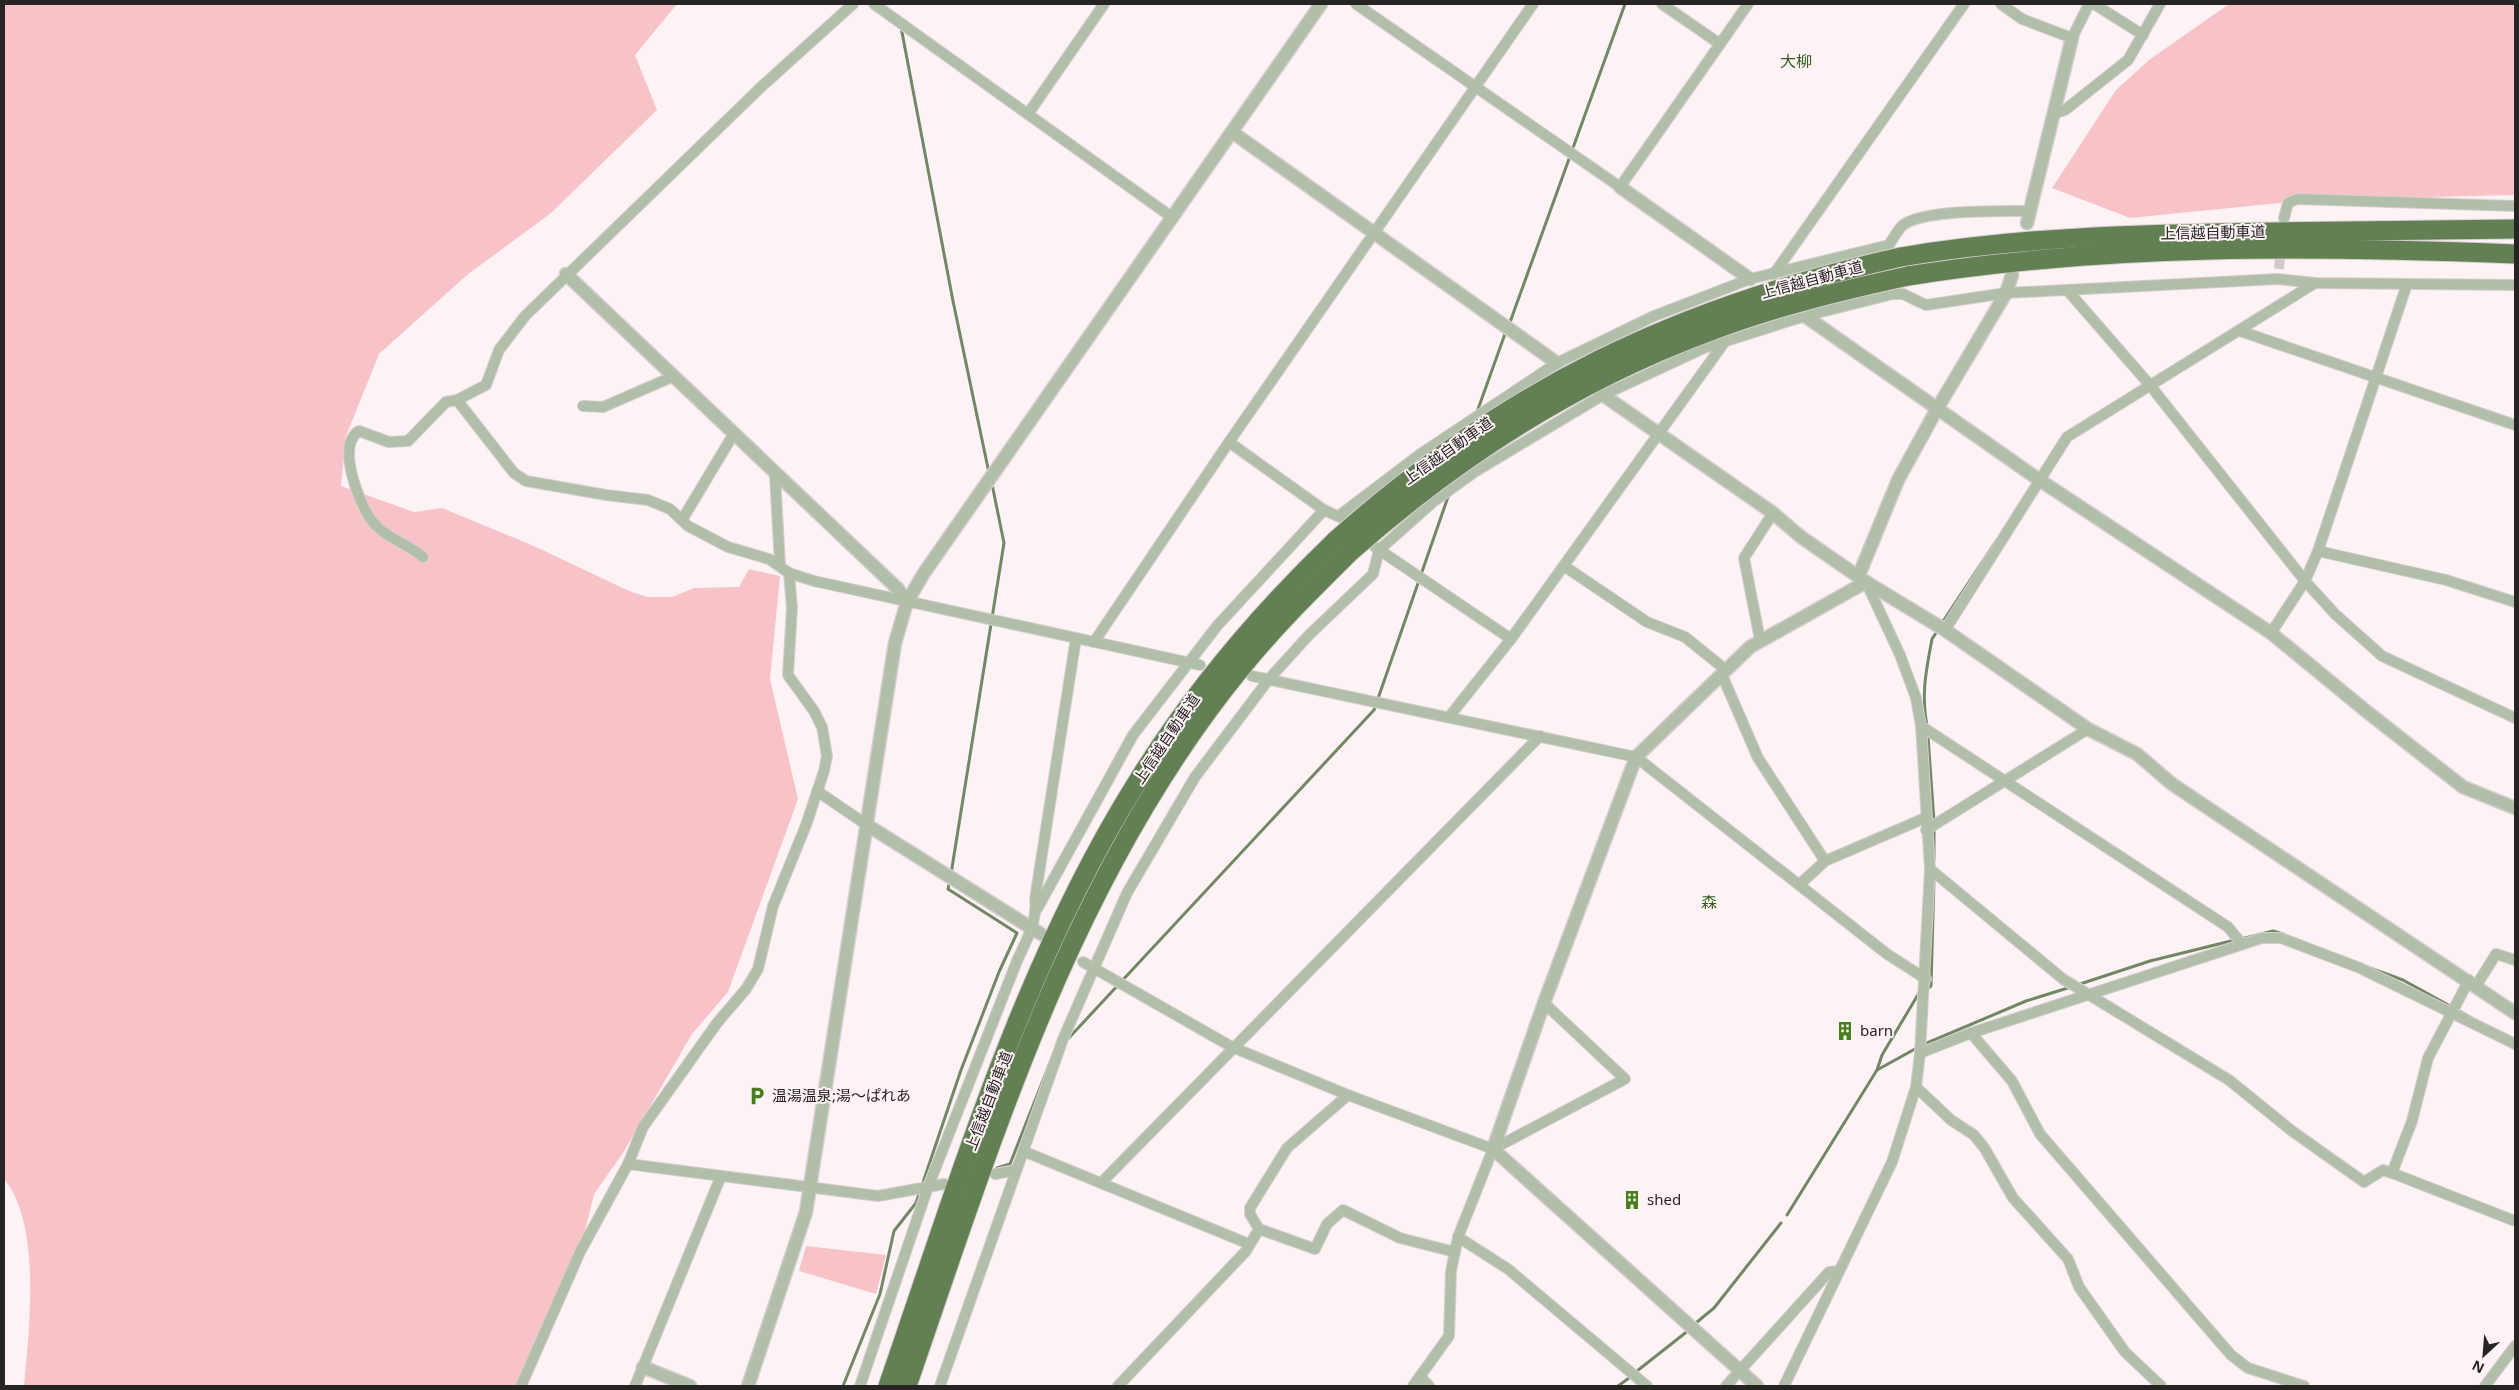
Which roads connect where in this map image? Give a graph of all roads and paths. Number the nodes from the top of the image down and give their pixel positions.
1 (853, 4) edge
2 (874, 4) edge
3 (1104, 4) edge
4 (1321, 4) edge
5 (1356, 4) edge
6 (1533, 4) edge
7 (1662, 4) edge
8 (1748, 4) edge
9 (1964, 4) edge
10 (2001, 4) edge
11 (2089, 4) edge
12 (2094, 4) edge
13 (2160, 4) edge
14 (2144, 35) junction
15 (2072, 38) junction
16 (1720, 44) junction
17 (1474, 88) junction
18 (1028, 114) junction
19 (2053, 114) junction
20 (1232, 132) junction
21 (1620, 187) junction
22 (2515, 206) edge
23 (2028, 217) joint
24 (1173, 218) junction
25 (2284, 218) dead end
26 (2515, 229) edge
27 (1374, 234) junction
28 (2515, 254) edge
29 (566, 274) junction
30 (1774, 274) junction
31 (2012, 275) dead end
32 (1750, 279) junction
33 (2315, 283) junction
34 (2407, 284) junction
35 (2515, 285) edge
36 (2068, 291) junction
37 (2006, 293) junction
38 (1805, 316) junction
39 (2240, 331) junction
40 (1726, 340) junction
41 (1557, 363) junction
42 (672, 377) junction
43 (2377, 378) junction
44 (2149, 384) junction
45 (1603, 395) junction
46 (457, 400) junction
47 (583, 406) dead end
48 (1936, 409) junction
49 (2515, 424) edge
50 (1660, 434) junction
51 (733, 435) junction
52 (1229, 442) junction
53 (776, 476) junction
54 (2038, 479) junction
55 (1324, 510) junction
56 (1773, 513) junction
57 (1340, 516) junction
58 (682, 520) junction
59 (1379, 550) junction
60 (2318, 551) junction
61 (423, 557) dead end
62 (780, 565) junction
63 (1564, 566) junction
64 (789, 573) junction
65 (1862, 578) junction
66 (2305, 581) junction
67 (907, 602) junction
68 (2515, 602) edge
69 (1945, 630) junction
70 (2271, 633) junction
71 (1076, 638) junction
72 (1511, 640) junction
73 (1760, 640) junction
74 (1094, 642) junction
75 (1188, 662) junction
76 (1200, 665) dead end
77 (1724, 673) junction
78 (1252, 676) dead end
79 (1269, 679) junction
80 (1449, 717) junction
81 (2515, 718) edge
82 (1921, 726) junction
83 (2088, 729) junction
84 (1540, 736) junction
85 (1636, 757) junction
86 (2005, 782) junction
87 (816, 791) junction
88 (2515, 808) edge
89 (1925, 818) junction
90 (867, 825) junction
91 (1926, 830) junction
92 (1825, 861) junction
93 (1930, 869) junction
94 (1800, 884) junction
95 (1036, 910) junction
96 (1036, 932) junction
97 (2242, 944) junction
98 (2515, 960) edge
99 (1083, 962) dead end
100 (1093, 969) junction
101 (1926, 978) junction
102 (2472, 983) junction
103 (2087, 996) junction
104 (1544, 1003) junction
105 (2453, 1012) junction
106 (2515, 1013) edge
107 (1971, 1033) junction
108 (2515, 1044) edge
109 (1232, 1048) junction
110 (1920, 1052) junction
111 (1916, 1087) junction
112 (1348, 1095) junction
113 (1493, 1149) junction
114 (1023, 1151) junction
115 (628, 1164) junction
116 (1016, 1170) junction
117 (2392, 1172) junction
118 (995, 1174) dead end
119 (721, 1176) junction
120 (1101, 1183) junction
121 (944, 1184) dead end
122 (808, 1186) junction
123 (928, 1187) junction
124 (2515, 1221) edge
125 (1260, 1229) junction
126 (1458, 1237) junction
127 (1249, 1244) junction
128 (1455, 1252) junction
129 (1838, 1271) junction
130 (2514, 1348) edge
131 (643, 1367) junction
132 (1740, 1370) junction
133 (1420, 1376) junction
134 (521, 1386) edge
135 (635, 1386) edge
136 (690, 1386) edge
137 (748, 1386) edge
138 (860, 1386) edge
139 (888, 1386) edge
140 (907, 1386) edge
141 (940, 1386) edge
142 (1118, 1386) edge
143 (1413, 1386) edge
144 (1429, 1386) edge
145 (1647, 1386) edge
146 (1726, 1386) edge
147 (1757, 1386) edge
148 (1784, 1386) edge
149 (2162, 1386) edge
150 (2304, 1386) edge
151 (2486, 1386) edge

1 - 29 street
2 - 18 street
3 - 18 street
4 - 20 street
5 - 17 street
6 - 17 street
7 - 16 street
8 - 16 street
9 - 30 street
10 - 15 street
11 - 15 street
12 - 14 street
13 - 14 street
14 - 19 street
15 - 19 street
16 - 21 street
17 - 21 street
17 - 27 street
18 - 24 street
19 - 23 street
20 - 24 street
20 - 27 street
21 - 32 street
22 - 25 street
23 - 30 street
24 - 67 street
26 - 139 highway, 上信越自動車道, bridge
27 - 41 street
27 - 52 street
28 - 140 highway, 上信越自動車道, bridge
29 - 42 street
29 - 46 street
30 - 32 street
31 - 37 street
32 - 41 street
33 - 34 street
33 - 36 street
33 - 39 street
34 - 35 street
34 - 43 street
36 - 37 street
36 - 44 street
37 - 38 street
37 - 48 street
38 - 40 street
38 - 48 street
39 - 43 street
39 - 44 street
40 - 45 street
40 - 50 street
41 - 57 street
42 - 47 street
42 - 51 street
43 - 49 street
43 - 60 street
44 - 54 street
44 - 66 street
45 - 50 street
45 - 59 street
46 - 58 street
46 - 61 street
48 - 54 street
48 - 65 street
50 - 56 street
50 - 63 street
51 - 53 street
51 - 58 street
52 - 55 street
52 - 74 street
53 - 62 street
53 - 67 street
54 - 69 street
54 - 70 street
55 - 57 street
55 - 75 street
56 - 65 street
56 - 73 street
57 - 59 street
58 - 62 street
59 - 72 street
59 - 79 street
60 - 66 street
60 - 68 street
62 - 64 street
63 - 72 street
63 - 77 street
64 - 67 street
64 - 87 street
65 - 69 street
65 - 73 street
65 - 82 street
66 - 70 street
66 - 81 street
67 - 71 street
67 - 90 street
69 - 83 street
70 - 88 street
71 - 74 street
71 - 95 street
72 - 80 street
73 - 77 street
74 - 75 street
75 - 76 street
75 - 95 street
77 - 85 street
77 - 92 street
78 - 79 street
79 - 80 street
79 - 100 street
80 - 84 street
82 - 86 street
82 - 89 street
83 - 86 street
83 - 102 street
84 - 85 street
84 - 109 street
85 - 94 street
85 - 104 street
86 - 91 street
86 - 97 street
87 - 90 street
87 - 115 street
89 - 91 street
89 - 92 street
90 - 96 street
90 - 122 street
91 - 93 street
92 - 94 street
93 - 101 street
93 - 103 street
94 - 101 street
95 - 96 street
96 - 123 street
97 - 103 street
97 - 105 street
98 - 102 street
99 - 100 street
100 - 109 street
100 - 114 street
101 - 110 street
102 - 105 street
102 - 106 street
103 - 107 street
103 - 117 street
104 - 113 street
104 - 113 street
105 - 108 street
105 - 117 street
107 - 110 street
107 - 150 street
109 - 112 street
109 - 120 street
110 - 111 street
111 - 129 street
111 - 149 street
112 - 113 street
112 - 125 street
113 - 126 street
113 - 132 street
114 - 116 street
114 - 120 street
115 - 119 street
115 - 134 street
116 - 118 street
116 - 141 street
117 - 124 street
119 - 122 street
119 - 131 street
120 - 127 street
121 - 123 street
122 - 123 street
122 - 137 street
123 - 138 street
125 - 127 street
125 - 128 street
126 - 128 street
126 - 145 street
127 - 142 street
128 - 133 street
129 - 132 street
129 - 148 street
130 - 151 street
131 - 135 street
131 - 136 street
132 - 146 street
132 - 147 street
133 - 143 street
133 - 144 street

